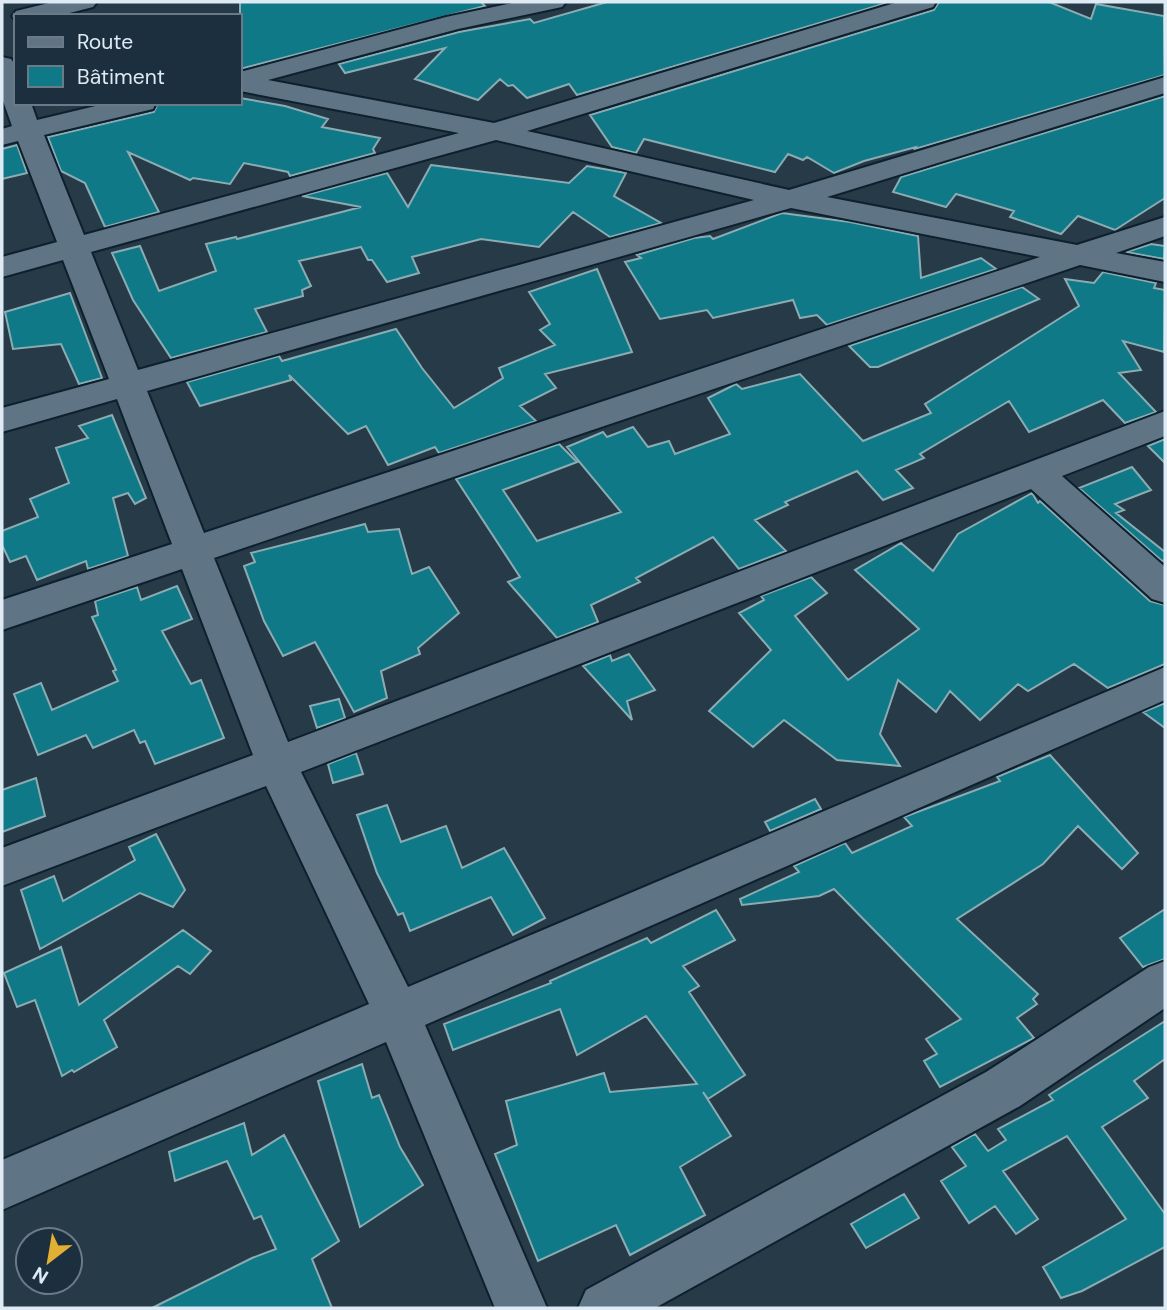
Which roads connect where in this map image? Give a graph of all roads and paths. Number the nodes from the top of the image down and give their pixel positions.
1 (85, 2) edge
2 (554, 2) edge
3 (923, 2) edge
4 (34, 14) edge
5 (2, 65) edge
6 (242, 81) edge
7 (242, 82) edge
8 (1165, 85) edge
9 (126, 105) edge
10 (16, 118) edge
11 (495, 132) junction
12 (790, 199) junction
13 (1165, 226) edge
14 (75, 248) junction
15 (1078, 257) junction
16 (2, 267) edge
17 (1165, 272) edge
18 (128, 383) junction
19 (2, 420) edge
20 (1165, 423) edge
21 (1037, 474) junction
22 (194, 549) junction
23 (1165, 589) edge
24 (2, 615) edge
25 (1165, 682) edge
26 (276, 763) junction
27 (2, 867) edge
28 (1165, 982) edge
29 (398, 1015) junction
30 (2, 1185) edge
31 (521, 1308) edge
32 (604, 1308) edge

1 - 4 street
2 - 6 street
3 - 11 street
5 - 10 street
7 - 11 street
8 - 12 street
9 - 10 street
10 - 14 street
11 - 12 street
11 - 14 street
12 - 15 street
12 - 18 street
13 - 15 street
14 - 16 street
14 - 18 street
15 - 17 street
15 - 22 street
18 - 19 street
18 - 22 street
20 - 21 street
21 - 23 street
21 - 26 street
22 - 24 street
22 - 26 street
25 - 29 street
26 - 27 street
26 - 29 street
28 - 32 street
29 - 30 street
29 - 31 street

